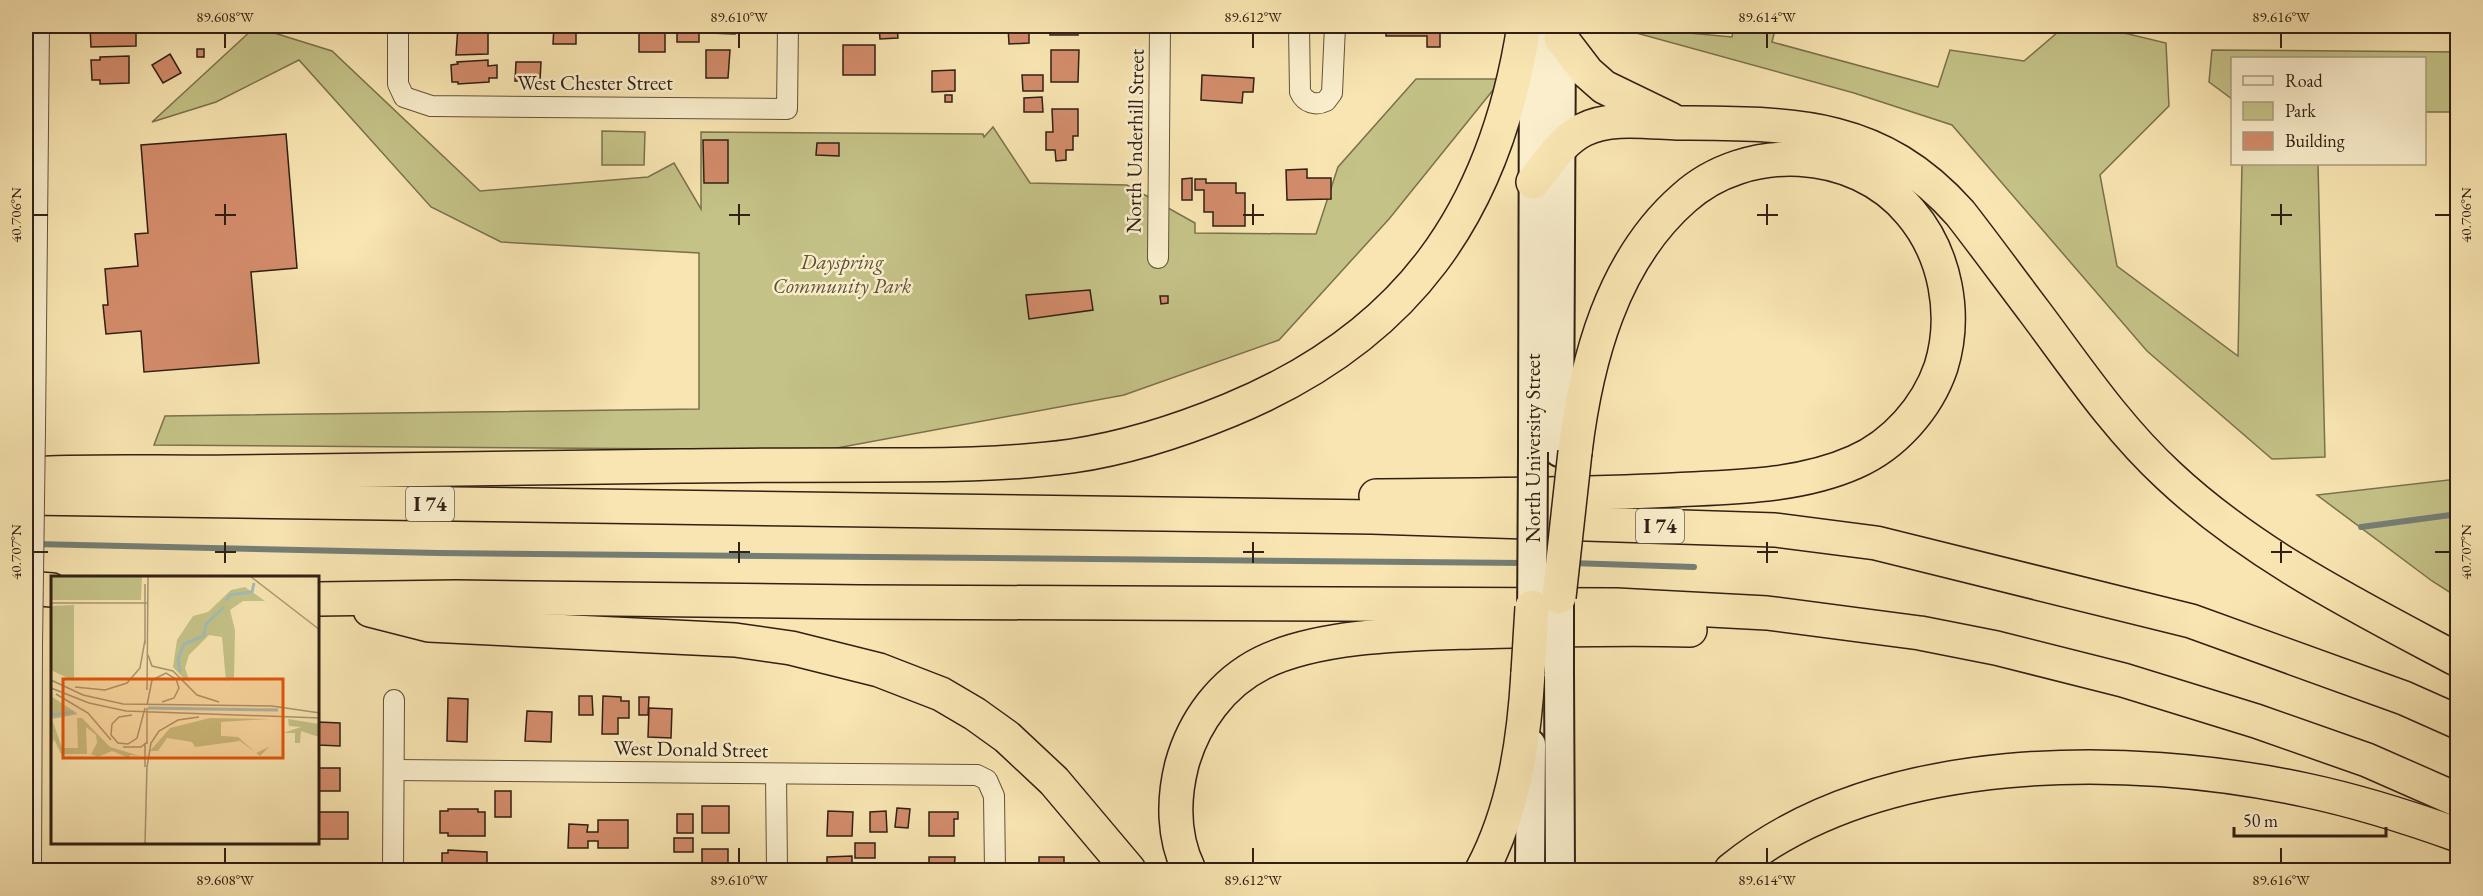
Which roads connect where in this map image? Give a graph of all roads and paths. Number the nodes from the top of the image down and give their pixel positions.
1 (39, 26) edge
2 (398, 26) edge
3 (788, 26) edge
4 (1161, 26) edge
5 (1299, 26) edge
6 (1335, 26) edge
7 (1524, 26) edge
8 (1552, 30) edge
9 (1677, 123) junction
10 (1560, 148) junction
11 (1533, 182) junction
12 (1158, 258) dead end
13 (1556, 452) junction
14 (26, 474) edge
15 (26, 498) edge
16 (834, 510) junction
17 (26, 588) edge
18 (51, 590) edge
19 (321, 599) edge
20 (1996, 648) junction
21 (2457, 660) edge
22 (1540, 673) junction
23 (394, 700) dead end
24 (2457, 722) edge
25 (394, 770) junction
26 (776, 774) junction
27 (2457, 800) edge
28 (2457, 835) edge
29 (31, 870) edge
30 (393, 870) edge
31 (777, 870) edge
32 (995, 870) edge
33 (1129, 870) edge
34 (1189, 870) edge
35 (1482, 870) edge
36 (1530, 870) edge
37 (1560, 870) edge
38 (1731, 870) edge

1 - 29 street, bridge
2 - 3 street, West Chester Street
4 - 12 street, North Underhill Street
5 - 6 street
7 - 14 highway
8 - 9 highway
8 - 10 main road, North University Street
8 - 11 main road, North University Street
9 - 10 highway
9 - 21 highway
10 - 11 highway
10 - 13 main road, North University Street
11 - 13 main road, North University Street
13 - 16 highway
13 - 22 highway, bridge
15 - 16 highway, I 74
16 - 24 highway, I 74
17 - 18 highway
19 - 20 highway
19 - 33 highway
20 - 27 highway
20 - 34 highway
22 - 35 highway
22 - 36 main road
22 - 37 main road
23 - 25 street
25 - 26 street, West Donald Street
25 - 30 street
26 - 31 street
26 - 32 street, West Donald Street
28 - 38 highway

